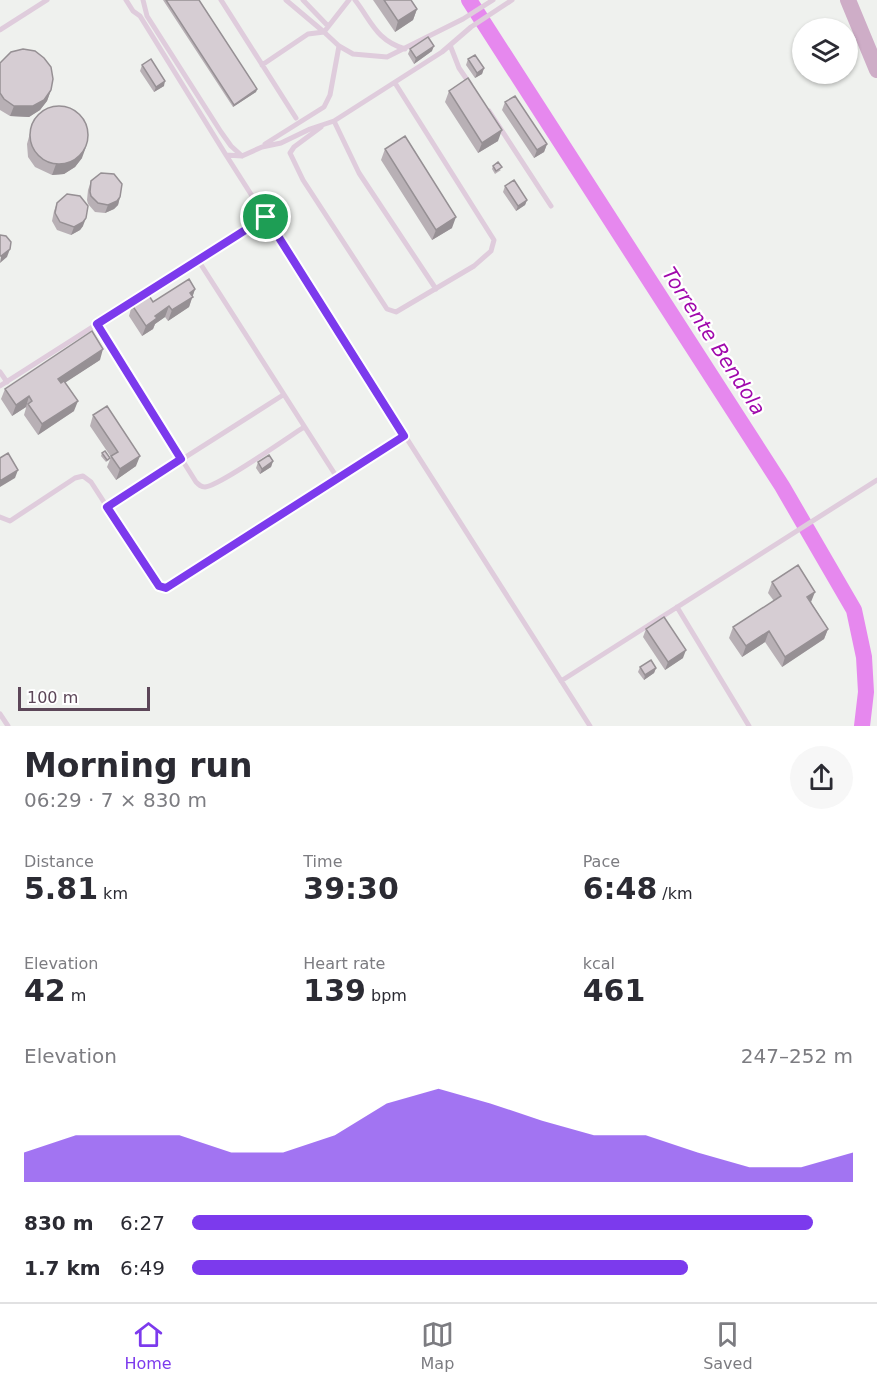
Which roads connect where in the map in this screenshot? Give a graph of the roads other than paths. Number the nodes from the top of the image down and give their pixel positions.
1 (47, 0) edge
2 (126, 0) edge
3 (142, 0) edge
4 (220, 0) edge
5 (286, 0) edge
6 (303, 0) edge
7 (349, 0) edge
8 (355, 0) edge
9 (493, 0) edge
10 (513, 0) edge
11 (848, 0) edge
12 (328, 26) junction
13 (0, 30) edge
14 (324, 32) junction
15 (450, 45) junction
16 (339, 46) junction
17 (405, 49) junction
18 (262, 65) junction
19 (877, 70) edge
20 (395, 83) junction
21 (472, 87) edge
22 (486, 106) edge
23 (296, 118) dead end
24 (334, 121) junction
25 (322, 127) junction
26 (262, 147) junction
27 (226, 155) junction
28 (242, 156) junction
29 (551, 206) dead end
30 (266, 217) junction
31 (198, 260) junction
32 (436, 290) junction
33 (97, 324) junction
34 (0, 372) edge
35 (7, 382) junction
36 (0, 386) edge
37 (284, 395) junction
38 (304, 427) junction
39 (404, 436) junction
40 (181, 459) junction
41 (338, 479) junction
42 (877, 480) edge
43 (107, 507) junction
44 (0, 517) edge
45 (678, 608) junction
46 (561, 681) junction
47 (0, 714) edge
48 (8, 726) edge
49 (590, 726) edge
50 (749, 726) edge

1 - 13 lane
2 - 27 lane
3 - 28 lane
4 - 18 lane
5 - 14 lane
6 - 12 lane
7 - 12 lane
8 - 17 lane
9 - 17 lane
10 - 15 lane
11 - 19 main road
12 - 14 lane
14 - 16 lane
14 - 18 lane
15 - 20 lane
15 - 21 lane
16 - 17 lane
16 - 26 lane
18 - 23 lane
20 - 24 lane
20 - 32 lane
22 - 29 lane
24 - 25 lane
24 - 32 lane
25 - 26 lane
25 - 32 lane
26 - 28 lane
27 - 28 lane
27 - 30 lane
30 - 31 lane
30 - 39 lane
31 - 33 lane
31 - 37 lane
33 - 35 lane
33 - 40 lane
34 - 35 lane
35 - 36 lane
37 - 38 lane
37 - 40 lane
38 - 40 lane
38 - 41 lane
39 - 41 lane
39 - 46 lane
40 - 43 lane
41 - 43 lane
42 - 45 lane
43 - 44 lane
45 - 46 lane
45 - 50 lane
46 - 49 lane
47 - 48 lane

